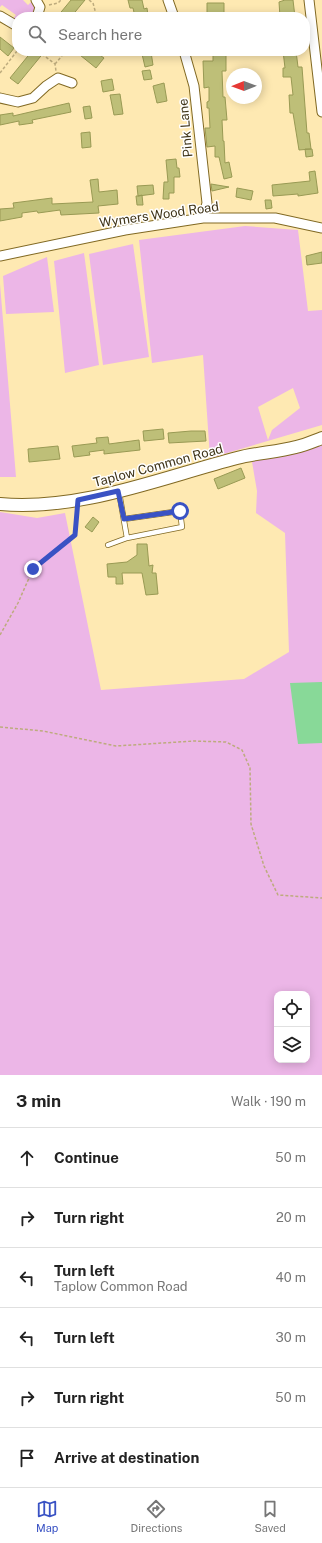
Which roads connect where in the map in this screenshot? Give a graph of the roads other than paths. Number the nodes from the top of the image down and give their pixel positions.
1 (168, 0) edge
2 (309, 0) edge
3 (172, 12) edge
4 (0, 16) edge
5 (12, 23) edge
6 (185, 56) edge
7 (72, 83) dead end
8 (0, 98) edge
9 (322, 112) edge
10 (207, 204) junction
11 (203, 218) junction
12 (221, 218) junction
13 (322, 228) edge
14 (0, 256) edge
15 (322, 438) edge
16 (118, 491) junction
17 (0, 504) edge
18 (124, 519) junction
19 (127, 538) junction
20 (108, 545) dead end

1 - 3 street
2 - 9 street
4 - 5 street
6 - 10 street, Pink Lane
7 - 8 street
10 - 11 street, Pink Lane
10 - 12 street
11 - 12 street, Wymers Wood Road
11 - 14 street, Wymers Wood Road
12 - 13 street, Wymers Wood Road
15 - 16 street, Taplow Common Road
16 - 17 street, Taplow Common Road
16 - 18 lane
18 - 19 lane
18 - 19 lane
19 - 20 lane

